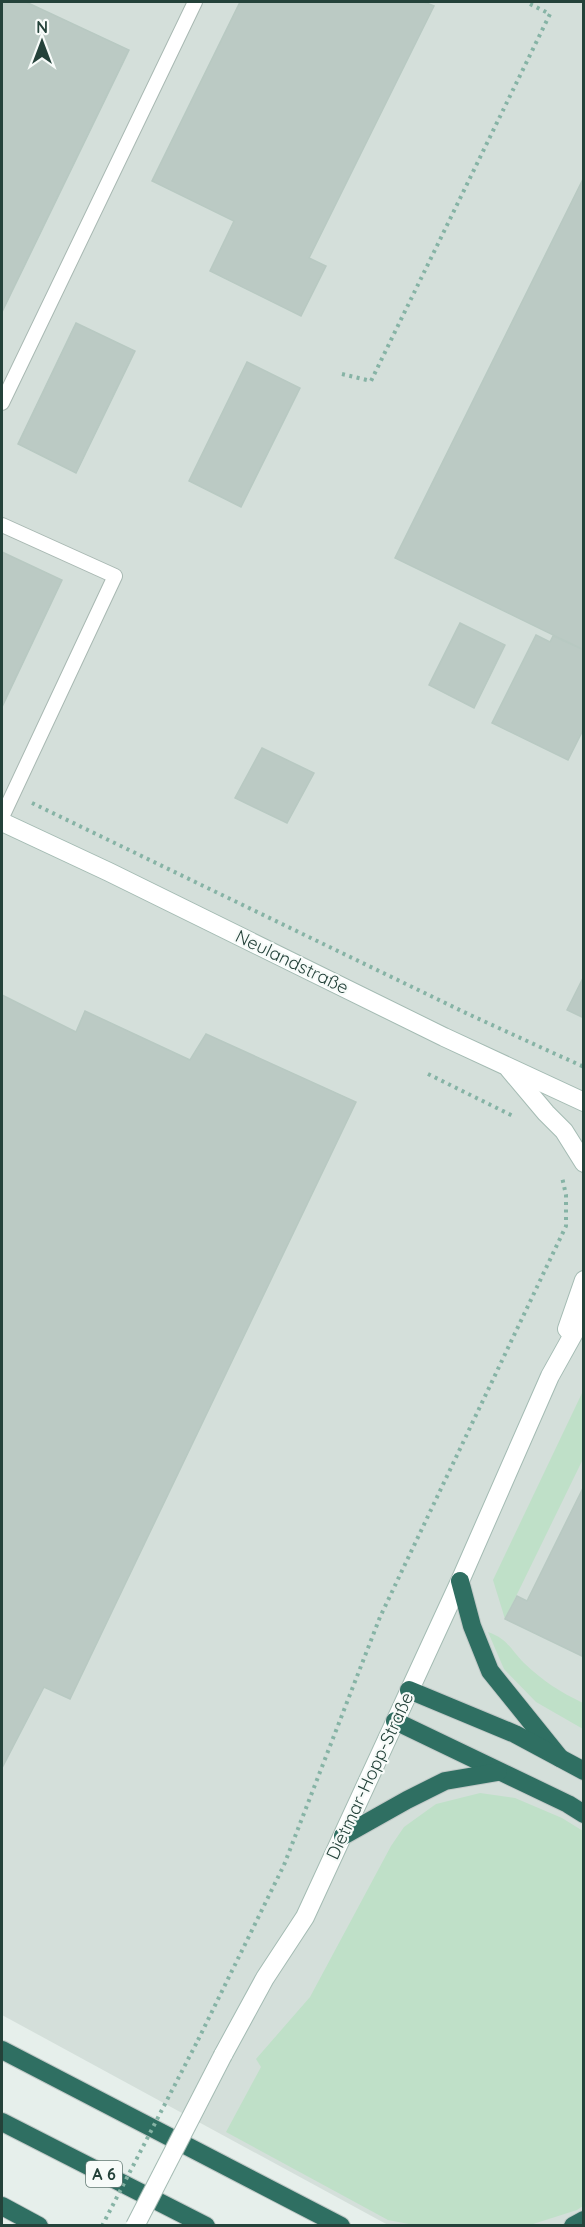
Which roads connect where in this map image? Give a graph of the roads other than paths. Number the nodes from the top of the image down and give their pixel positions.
1 (195, 2) edge
2 (2, 403) edge
3 (2, 525) edge
4 (2, 817) edge
5 (2, 822) edge
6 (506, 1065) junction
7 (584, 1102) edge
8 (584, 1163) edge
9 (584, 1280) edge
10 (584, 1316) edge
11 (550, 1376) junction
12 (460, 1581) junction
13 (409, 1690) junction
14 (395, 1721) junction
15 (560, 1758) junction
16 (584, 1771) edge
17 (498, 1772) junction
18 (584, 1814) edge
19 (343, 1836) junction
20 (2, 2050) edge
21 (2, 2122) edge
22 (2, 2206) edge
23 (584, 2220) edge
24 (39, 2226) edge
25 (135, 2226) edge
26 (206, 2226) edge
27 (342, 2226) edge
28 (573, 2226) edge

1 - 2 lane
3 - 4 lane
5 - 6 street, Neulandstraße
6 - 7 street, Neulandstraße
6 - 8 street
9 - 11 street
10 - 11 street, Dietmar-Hopp-Straße
11 - 12 street, Dietmar-Hopp-Straße
12 - 13 street, Dietmar-Hopp-Straße
12 - 15 highway
13 - 14 street, Dietmar-Hopp-Straße
13 - 15 highway
14 - 17 highway
14 - 19 street, Dietmar-Hopp-Straße
15 - 16 highway
17 - 18 highway
17 - 19 highway
19 - 25 street, Dietmar-Hopp-Straße, bridge
20 - 27 highway
21 - 26 highway, A 6
22 - 24 highway
23 - 28 highway

